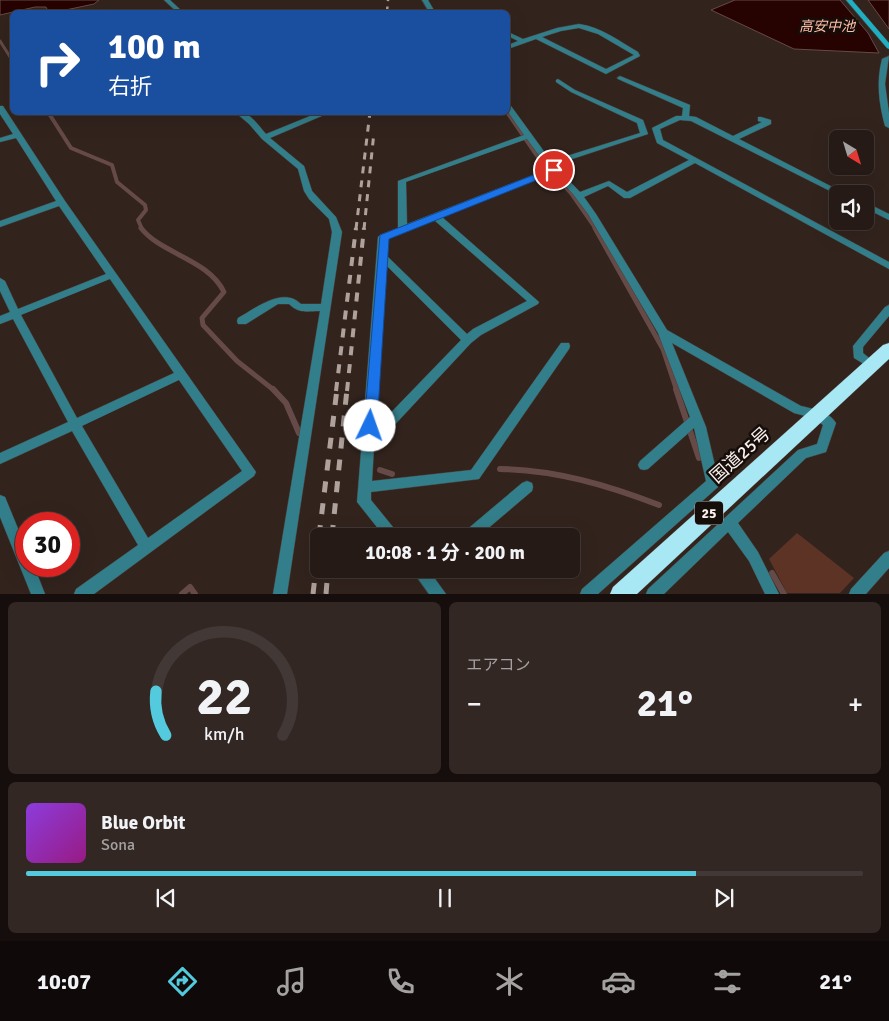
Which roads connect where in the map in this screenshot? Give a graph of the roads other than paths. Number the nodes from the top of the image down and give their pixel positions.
1 (167, 0) edge
2 (849, 0) edge
3 (178, 10) edge
4 (510, 35) edge
5 (538, 37) junction
6 (524, 42) junction
7 (510, 46) edge
8 (889, 47) edge
9 (889, 58) edge
10 (620, 78) dead end
11 (558, 81) dead end
12 (0, 108) edge
13 (510, 111) edge
14 (242, 115) edge
15 (316, 115) edge
16 (685, 118) junction
17 (762, 118) dead end
18 (889, 126) edge
19 (643, 131) junction
20 (656, 131) junction
21 (18, 135) junction
22 (265, 137) junction
23 (527, 137) junction
24 (734, 139) junction
25 (0, 140) edge
26 (695, 160) junction
27 (551, 169) junction
28 (829, 187) edge
29 (579, 196) junction
30 (61, 202) junction
31 (874, 210) edge
32 (436, 217) junction
33 (889, 218) edge
34 (0, 224) edge
35 (403, 230) junction
36 (381, 255) junction
37 (889, 266) edge
38 (112, 275) junction
39 (0, 282) edge
40 (325, 307) junction
41 (889, 309) edge
42 (15, 314) junction
43 (0, 320) edge
44 (242, 320) dead end
45 (663, 332) junction
46 (467, 340) junction
47 (565, 346) dead end
48 (889, 349) edge
49 (872, 365) junction
50 (182, 374) junction
51 (816, 414) junction
52 (692, 423) junction
53 (76, 425) junction
54 (369, 444) junction
55 (0, 459) edge
56 (644, 465) dead end
57 (364, 487) junction
58 (526, 487) dead end
59 (0, 501) edge
60 (729, 523) junction
61 (385, 528) edge
62 (478, 528) edge
63 (15, 537) edge
64 (146, 547) junction
65 (889, 558) edge
66 (32, 577) edge
67 (429, 578) edge
68 (38, 594) edge
69 (81, 594) edge
70 (280, 594) edge
71 (439, 594) edge
72 (587, 594) edge
73 (621, 594) edge
74 (653, 594) edge
75 (772, 594) edge
76 (856, 594) edge

1 - 3 street
2 - 8 main road
4 - 6 street
5 - 5 street
5 - 6 street
6 - 7 street
9 - 18 street
10 - 16 street
11 - 19 street
12 - 21 street
13 - 23 street
14 - 22 street
15 - 22 street
16 - 20 street
16 - 24 street
17 - 24 street
19 - 20 street
19 - 27 street
20 - 26 street
21 - 25 street
21 - 30 street
22 - 40 street
23 - 27 street
23 - 35 street
24 - 28 street
26 - 29 street
26 - 37 street
27 - 29 street
27 - 32 street
29 - 45 street
30 - 34 street
30 - 38 street
31 - 33 street
32 - 35 street
32 - 46 street
35 - 36 street
36 - 46 street
36 - 54 street
38 - 42 street
38 - 50 street
39 - 42 street
40 - 44 street
40 - 70 street
41 - 49 street
42 - 43 street
42 - 53 street
45 - 51 street
45 - 52 street
46 - 54 street
47 - 57 street
48 - 49 highway, 国道25号 / 25
49 - 51 highway, 国道25号 / 25
50 - 53 street
50 - 64 street
51 - 60 street
51 - 73 highway, 国道25号 / 25
52 - 56 street
52 - 72 street
53 - 55 street
53 - 64 street
54 - 57 street
57 - 61 street
58 - 62 street
59 - 63 street
60 - 74 street
60 - 75 street
64 - 69 street
65 - 76 street
66 - 68 street
67 - 71 street

